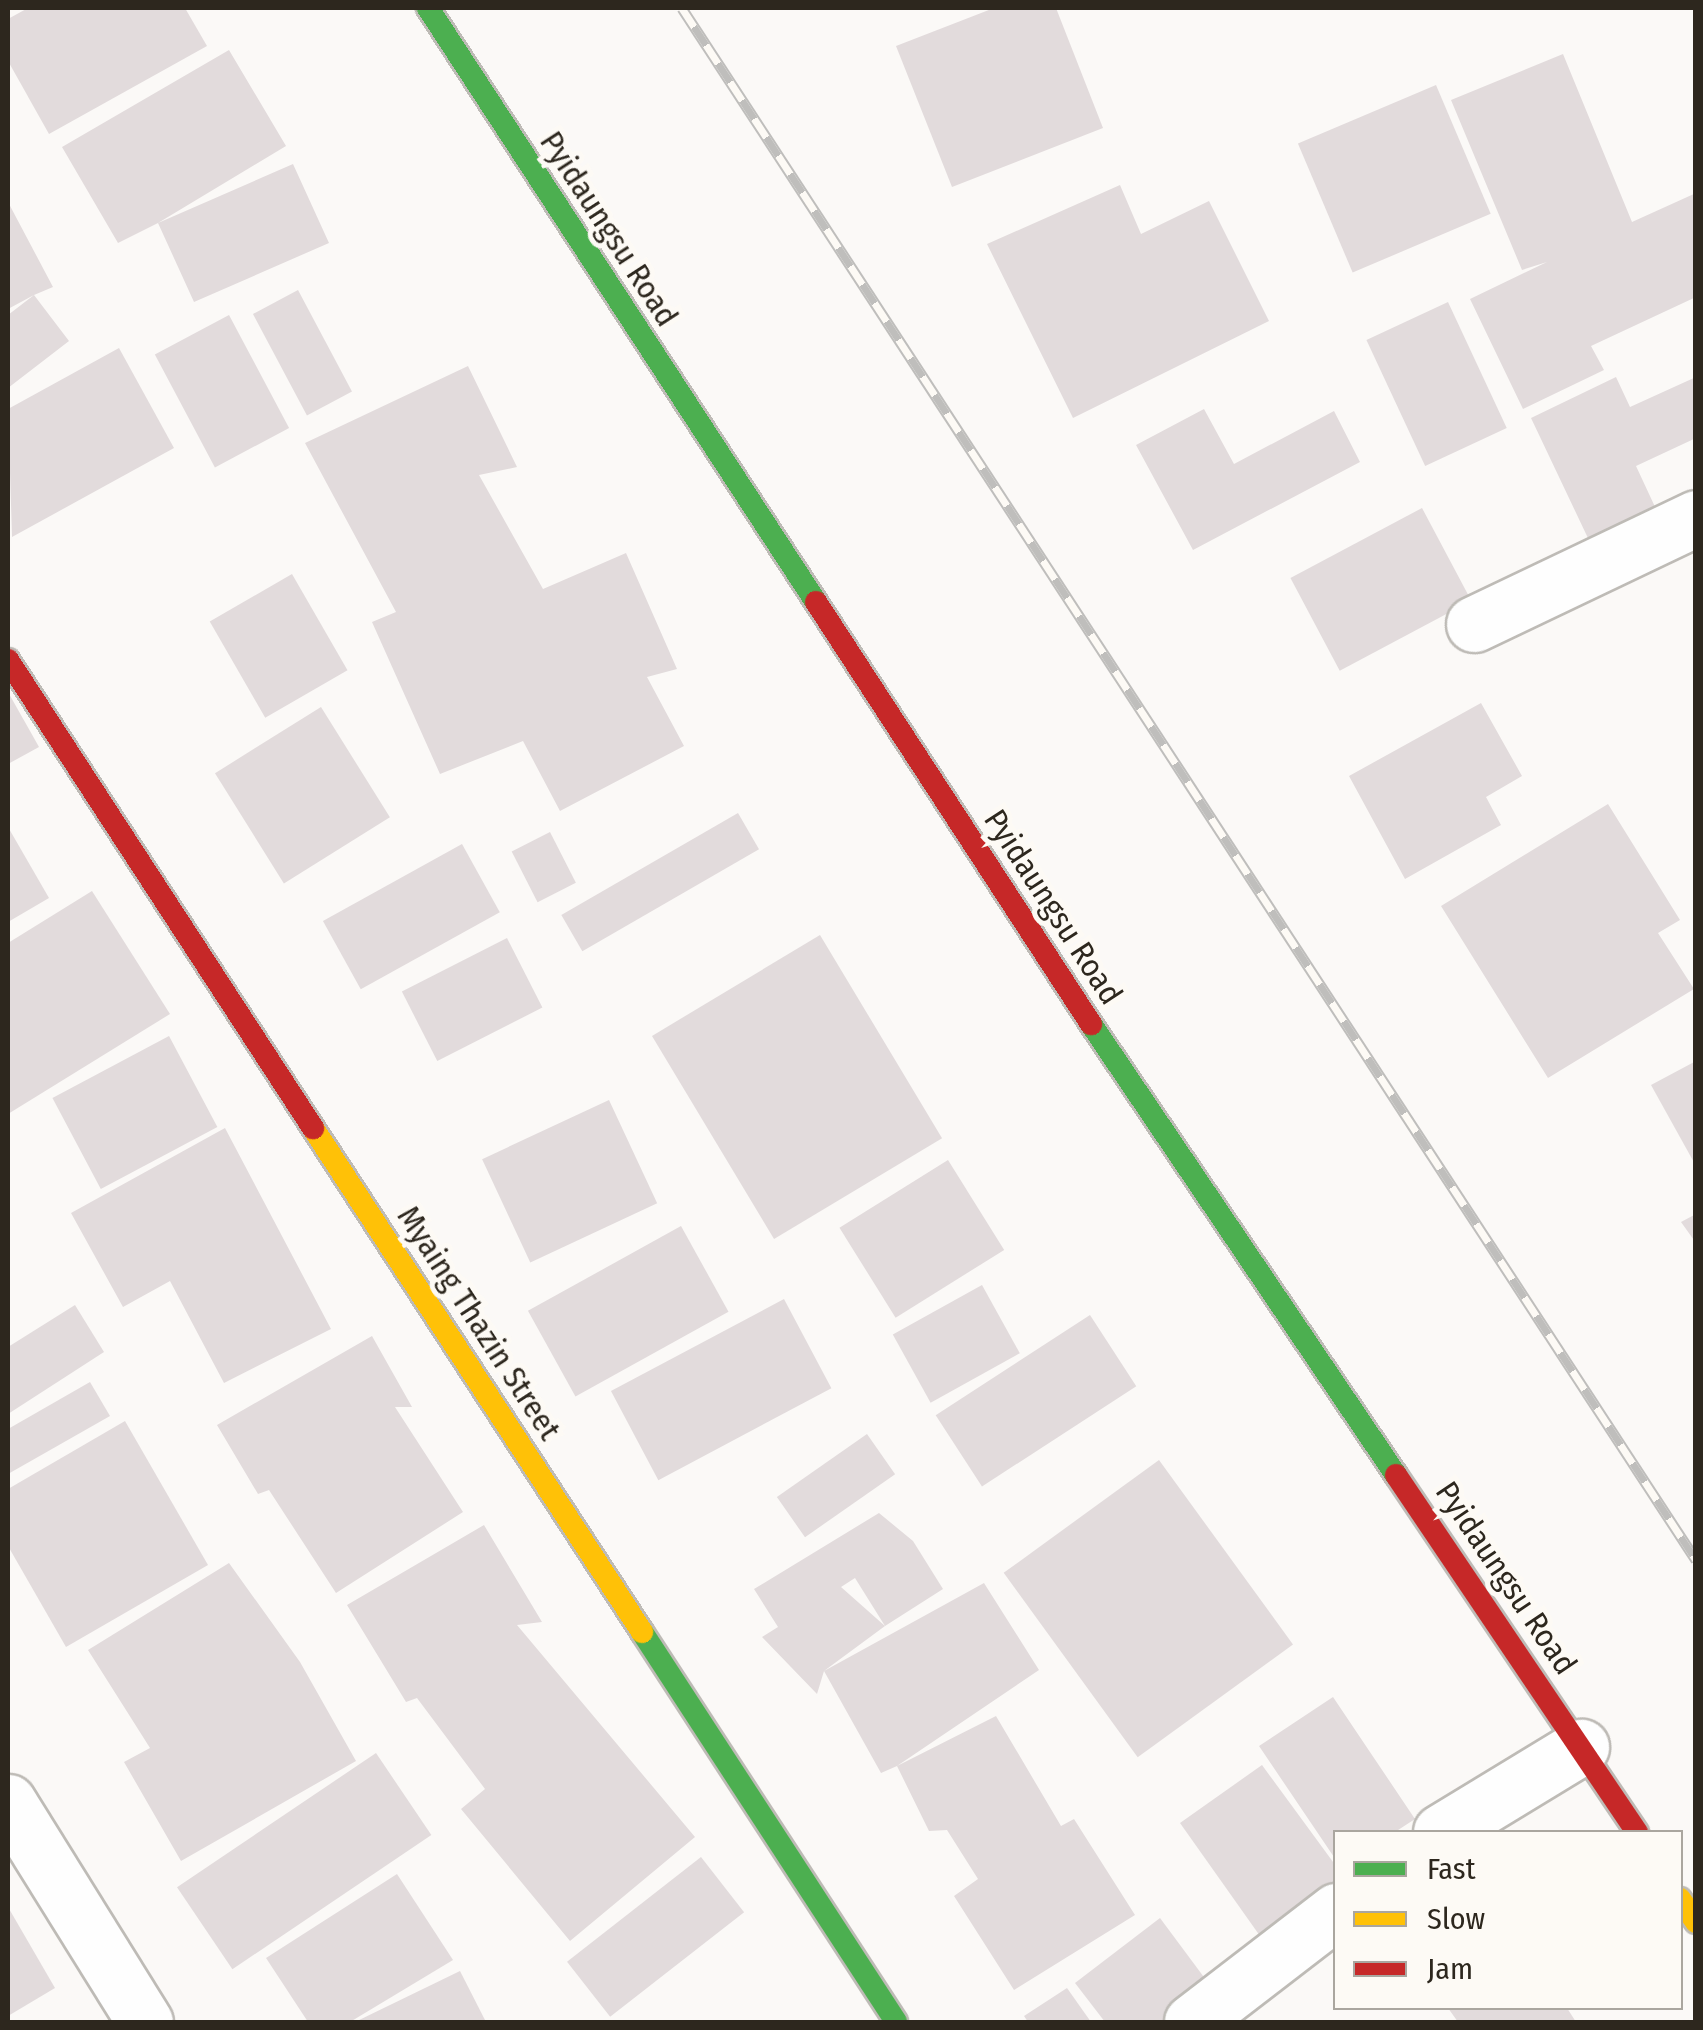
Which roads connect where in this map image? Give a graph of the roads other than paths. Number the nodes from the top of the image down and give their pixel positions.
1 (428, 8) edge
2 (1696, 518) edge
3 (1474, 624) dead end
4 (8, 660) edge
5 (1581, 1747) junction
6 (8, 1802) edge
7 (1444, 1830) edge
8 (1636, 1830) edge
9 (1333, 1913) edge
10 (145, 2022) edge
11 (896, 2022) edge
12 (1192, 2022) edge

1 - 5 main road, Pyidaungsu Road
2 - 3 street
4 - 11 main road, Myaing Thazin Street
5 - 7 street
5 - 8 main road, Pyidaungsu Road
6 - 10 street
9 - 12 street

